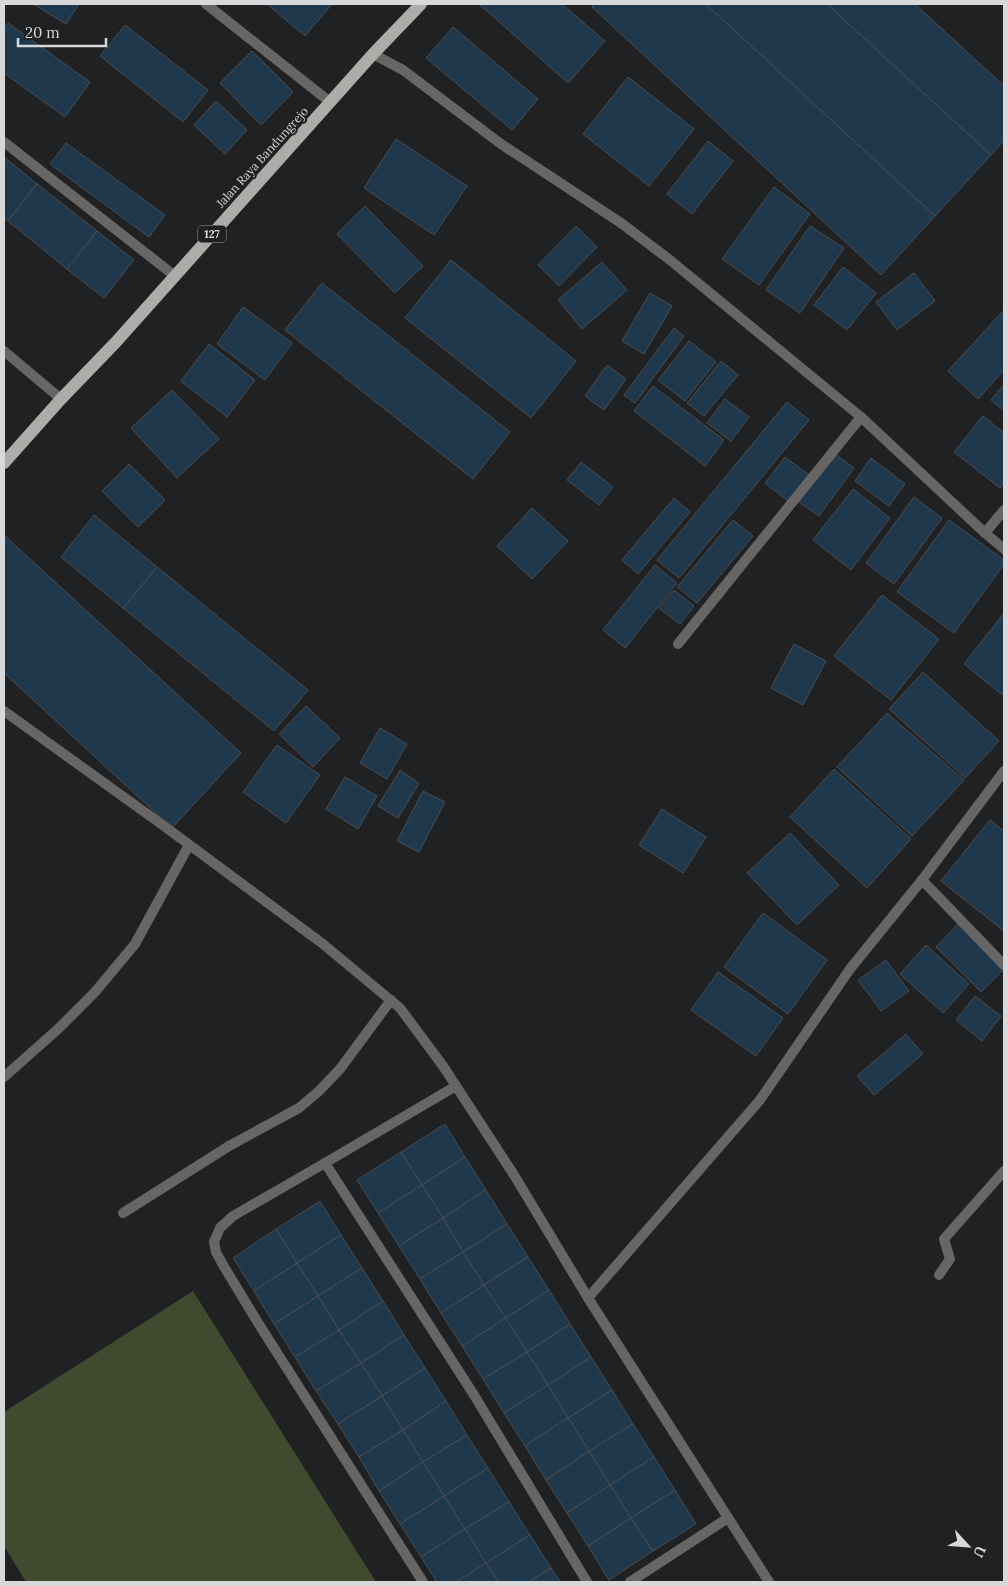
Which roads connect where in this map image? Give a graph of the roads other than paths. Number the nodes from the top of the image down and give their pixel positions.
1 (206, 4) edge
2 (421, 4) edge
3 (373, 54) junction
4 (330, 102) junction
5 (4, 142) edge
6 (175, 276) junction
7 (4, 351) edge
8 (61, 399) junction
9 (861, 417) junction
10 (4, 464) edge
11 (1004, 510) edge
12 (985, 533) junction
13 (1004, 549) edge
14 (678, 644) dead end
15 (4, 711) edge
16 (1004, 770) edge
17 (189, 845) junction
18 (922, 880) junction
19 (1004, 966) edge
20 (391, 1000) junction
21 (4, 1077) edge
22 (456, 1086) junction
23 (325, 1163) junction
24 (1004, 1171) edge
25 (123, 1213) dead end
26 (939, 1275) dead end
27 (588, 1298) junction
28 (728, 1518) junction
29 (423, 1582) edge
30 (587, 1582) edge
31 (630, 1582) edge
32 (769, 1582) edge

1 - 4 street
2 - 3 main road, Jalan Raya Bandungrejo / 127
3 - 4 main road, Jalan Raya Bandungrejo / 127
3 - 9 street
4 - 6 main road, Jalan Raya Bandungrejo / 127
5 - 6 street
6 - 8 main road, Jalan Raya Bandungrejo / 127
7 - 8 street
8 - 10 main road, Jalan Raya Bandungrejo / 127
9 - 12 street
9 - 14 street
11 - 12 street
12 - 13 street
15 - 17 street
16 - 18 street
17 - 20 street
17 - 21 street
18 - 19 street
18 - 27 street
20 - 22 street
20 - 25 street
22 - 23 street
22 - 27 street
23 - 29 street
23 - 30 street
24 - 26 street
27 - 28 street
28 - 31 street
28 - 32 street

